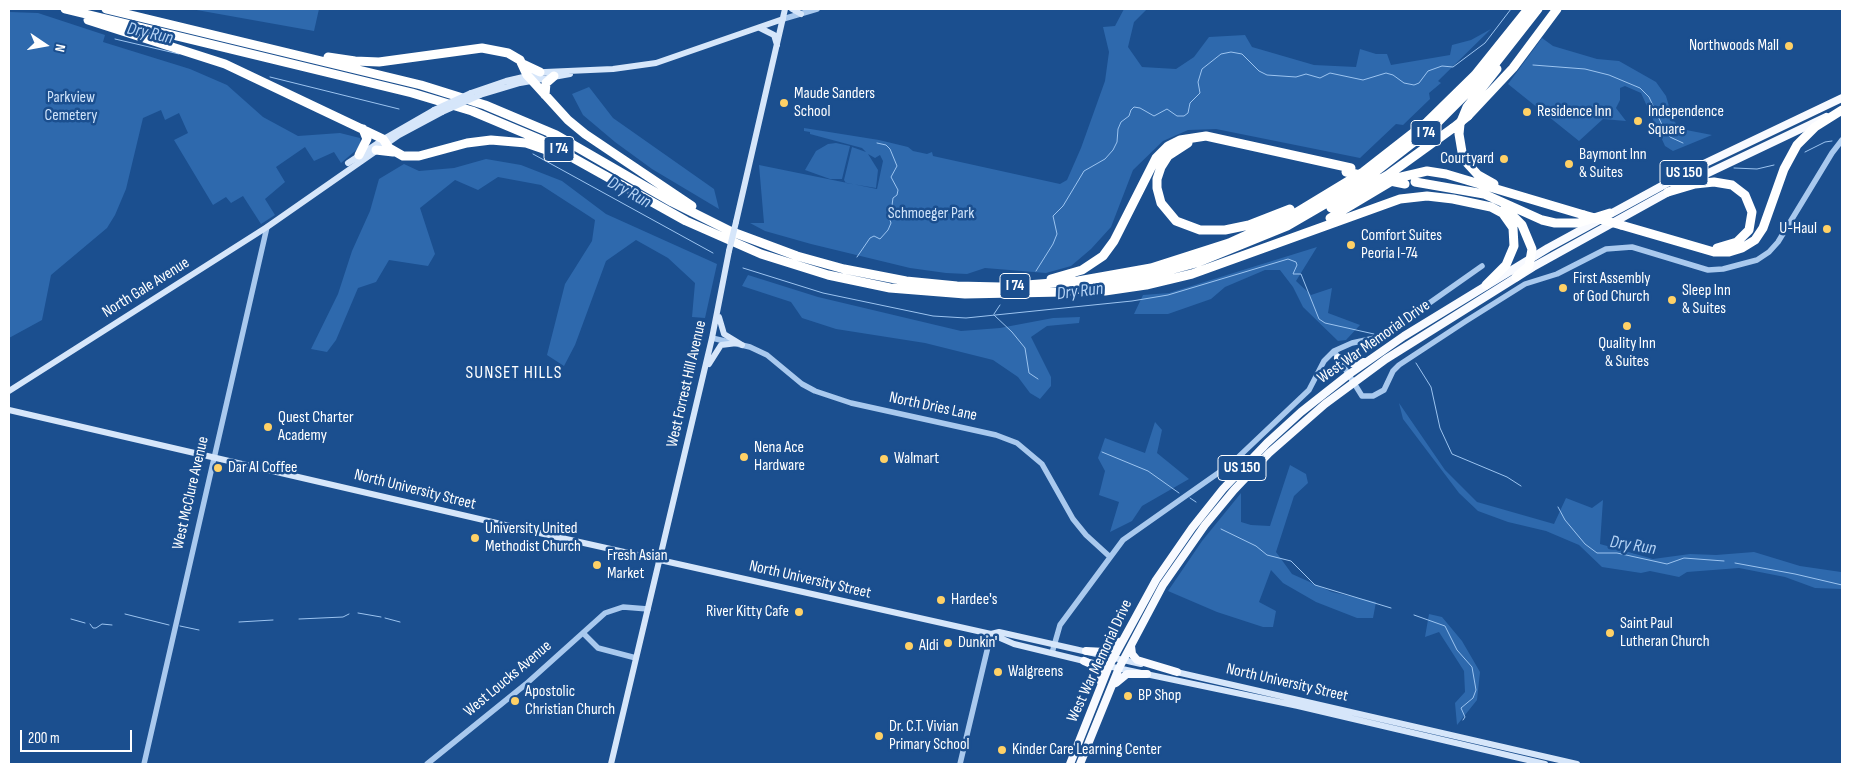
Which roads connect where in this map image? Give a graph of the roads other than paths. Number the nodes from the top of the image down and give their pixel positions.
1 (66, 9) edge
2 (106, 9) edge
3 (785, 9) edge
4 (792, 9) edge
5 (817, 9) edge
6 (1522, 9) edge
7 (1528, 9) edge
8 (1538, 9) edge
9 (1542, 9) edge
10 (1557, 9) edge
11 (801, 14) junction
12 (783, 19) junction
13 (158, 21) junction
14 (760, 28) junction
15 (777, 45) junction
16 (523, 64) junction
17 (584, 71) junction
18 (540, 72) junction
19 (554, 76) junction
20 (530, 78) junction
21 (1458, 93) junction
22 (545, 95) junction
23 (1842, 98) edge
24 (1842, 110) edge
25 (363, 129) junction
26 (1842, 140) edge
27 (384, 141) junction
28 (376, 150) junction
29 (396, 154) junction
30 (359, 155) junction
31 (1348, 170) junction
32 (1410, 182) junction
33 (1668, 192) junction
34 (1332, 193) junction
35 (296, 206) junction
36 (1587, 213) junction
37 (1610, 213) junction
38 (1506, 215) junction
39 (1624, 224) junction
40 (1287, 226) junction
41 (267, 228) junction
42 (705, 230) junction
43 (746, 238) junction
44 (1532, 258) junction
45 (1214, 266) junction
46 (1482, 266) dead end
47 (1516, 277) junction
48 (906, 281) junction
49 (1486, 285) junction
50 (1063, 292) junction
51 (719, 301) junction
52 (712, 338) junction
53 (739, 344) junction
54 (1338, 357) junction
55 (1324, 361) junction
56 (1366, 362) junction
57 (1348, 375) junction
58 (702, 379) junction
59 (1352, 382) junction
60 (9, 391) edge
61 (9, 410) edge
62 (213, 457) junction
63 (1109, 556) junction
64 (659, 560) junction
65 (1140, 606) junction
66 (648, 609) junction
67 (583, 632) junction
68 (991, 634) junction
69 (1133, 639) junction
70 (1054, 644) junction
71 (1017, 645) junction
72 (1086, 651) junction
73 (1052, 653) junction
74 (636, 658) junction
75 (1114, 658) junction
76 (1123, 660) junction
77 (1084, 661) junction
78 (1109, 666) junction
79 (1119, 668) junction
80 (1177, 672) junction
81 (1147, 674) junction
82 (1099, 690) junction
83 (1086, 748) junction
84 (1543, 762) edge
85 (144, 764) edge
86 (427, 764) edge
87 (610, 764) edge
88 (960, 764) edge
89 (1070, 764) edge
90 (1080, 764) edge
91 (1577, 764) edge

1 - 25 highway
1 - 42 highway, I 74
2 - 13 highway, I 74
3 - 12 main road, West Forrest Hill Avenue
4 - 11 main road
5 - 11 street, North Gale Avenue
6 - 21 highway
7 - 21 highway, I 74
8 - 40 highway, I 74
9 - 36 highway
10 - 40 highway, bridge
11 - 12 street, North Gale Avenue
12 - 14 main road, North Gale Avenue
12 - 15 main road, West Forrest Hill Avenue
13 - 16 highway
13 - 43 highway, I 74
14 - 15 main road
14 - 17 main road, North Gale Avenue
15 - 51 main road, West Forrest Hill Avenue, bridge
16 - 18 highway
16 - 20 highway
17 - 18 main road, North Gale Avenue
17 - 19 main road, North Gale Avenue
18 - 20 main road, North Gale Avenue
19 - 20 main road, North Gale Avenue
19 - 22 highway
20 - 22 highway
20 - 27 main road, North Gale Avenue, bridge
20 - 27 main road, North Gale Avenue, bridge
21 - 34 highway, I 74
22 - 43 highway
23 - 37 highway, West War Memorial Drive / US 150
24 - 33 highway, West War Memorial Drive / US 150
24 - 39 highway
25 - 27 highway
25 - 30 highway
26 - 59 street
27 - 28 main road, North Gale Avenue
27 - 29 highway
27 - 30 main road, North Gale Avenue
28 - 29 highway
28 - 35 main road, North Gale Avenue
29 - 42 highway
30 - 35 main road, North Gale Avenue
31 - 32 highway, bridge
31 - 34 highway
31 - 48 highway
32 - 37 highway
32 - 38 highway
32 - 44 highway
33 - 39 highway
33 - 47 highway, West War Memorial Drive / US 150
34 - 48 highway, I 74
35 - 41 main road, North Gale Avenue
36 - 39 highway, bridge
36 - 45 highway
37 - 44 highway, West War Memorial Drive / US 150
38 - 45 highway
38 - 49 highway
40 - 50 highway, I 74
41 - 60 main road, North Gale Avenue
41 - 62 street, West McClure Avenue
42 - 50 highway, I 74
43 - 48 highway, I 74
44 - 47 highway
44 - 49 highway, West War Memorial Drive / US 150
45 - 50 highway
46 - 54 street
47 - 59 highway, West War Memorial Drive / US 150
49 - 56 highway, West War Memorial Drive / US 150
51 - 52 main road, West Forrest Hill Avenue
51 - 53 main road
52 - 53 street, North Dries Lane
52 - 58 main road, West Forrest Hill Avenue
53 - 58 main road
53 - 63 street, North Dries Lane
54 - 55 street
54 - 55 street
54 - 56 highway
54 - 57 street
55 - 63 street
56 - 57 highway, West War Memorial Drive / US 150
57 - 59 street
57 - 65 highway, West War Memorial Drive / US 150
58 - 64 main road, West Forrest Hill Avenue
59 - 69 highway, West War Memorial Drive / US 150
61 - 62 main road, North University Street
62 - 64 main road, North University Street
62 - 85 street, West McClure Avenue
63 - 70 street
64 - 66 main road, West Forrest Hill Avenue
64 - 68 main road, North University Street
65 - 72 highway
65 - 75 highway, West War Memorial Drive / US 150
66 - 67 street, West Loucks Avenue
66 - 74 main road, West Forrest Hill Avenue
67 - 74 street
67 - 86 street, West Loucks Avenue
68 - 70 main road, North University Street
68 - 71 main road, North University Street
68 - 88 street
69 - 76 highway, West War Memorial Drive / US 150
69 - 80 highway
70 - 71 main road
70 - 72 main road, North University Street
70 - 73 street
71 - 73 main road, North University Street
72 - 75 main road, North University Street
73 - 77 main road, North University Street
74 - 87 main road, West Forrest Hill Avenue
75 - 76 main road, North University Street
75 - 78 highway, West War Memorial Drive / US 150
76 - 79 highway, West War Memorial Drive / US 150
76 - 80 main road, North University Street
77 - 78 main road, North University Street
77 - 82 highway
78 - 79 main road, North University Street
78 - 82 highway, West War Memorial Drive / US 150
79 - 81 main road, North University Street
79 - 83 highway, West War Memorial Drive / US 150
80 - 84 main road, North University Street
81 - 83 highway
81 - 84 main road, North University Street
82 - 89 highway, West War Memorial Drive / US 150
83 - 90 highway, West War Memorial Drive / US 150
84 - 91 main road, North University Street

